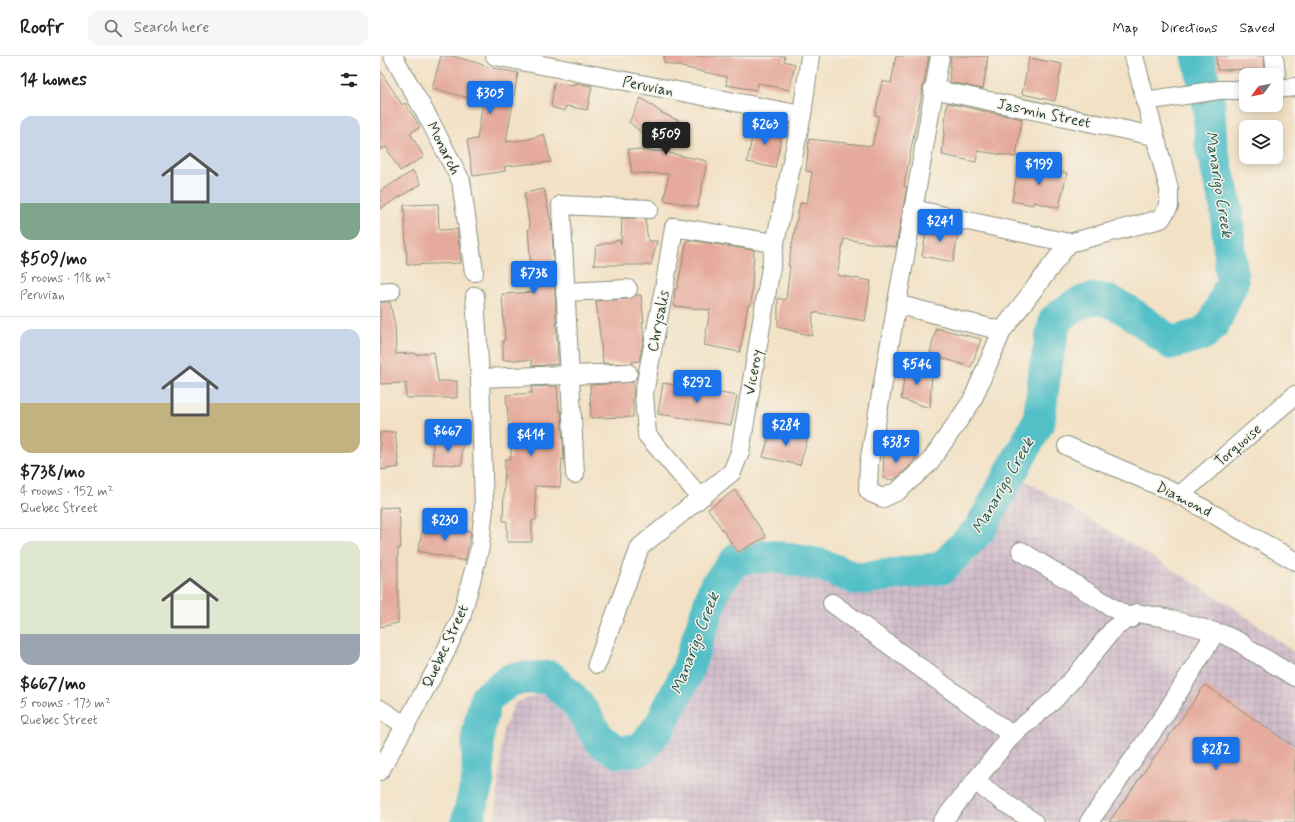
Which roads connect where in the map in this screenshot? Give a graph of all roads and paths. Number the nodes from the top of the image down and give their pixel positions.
1 (393, 56) edge
2 (494, 56) edge
3 (810, 56) edge
4 (940, 56) edge
5 (1134, 56) edge
6 (1274, 56) edge
7 (1275, 68) edge
8 (1283, 84) edge
9 (1295, 87) edge
10 (933, 89) junction
11 (1239, 90) edge
12 (1145, 101) junction
13 (802, 115) junction
14 (1154, 136) junction
15 (649, 209) dead end
16 (913, 209) junction
17 (775, 242) junction
18 (1069, 244) junction
19 (474, 272) dead end
20 (628, 289) dead end
21 (566, 292) junction
22 (475, 296) dead end
23 (896, 304) junction
24 (1002, 331) junction
25 (628, 373) dead end
26 (570, 375) junction
27 (480, 378) junction
28 (1295, 395) edge
29 (1067, 446) dead end
30 (575, 474) dead end
31 (1180, 495) junction
32 (700, 497) junction
33 (1021, 551) dead end
34 (1293, 557) edge
35 (832, 603) dead end
36 (1130, 619) junction
37 (1214, 633) junction
38 (597, 664) dead end
39 (1295, 677) edge
40 (380, 709) edge
41 (406, 726) junction
42 (1012, 735) junction
43 (380, 771) edge
44 (974, 780) junction
45 (942, 822) edge
46 (1034, 822) edge
47 (1089, 822) edge

1 - 19 street, Monarch
2 - 13 street, Peruvian
3 - 13 street, Viceroy
4 - 10 street
5 - 12 street
6 - 7 street
8 - 9 street
10 - 14 street, Jasmin Street
10 - 16 street
11 - 12 street
12 - 14 street
13 - 17 street, Viceroy
14 - 18 street
15 - 21 street
16 - 18 street
16 - 23 street
17 - 32 street, Viceroy
17 - 32 street, Chrysalis
18 - 24 street
20 - 21 street
21 - 26 street
22 - 27 street, Quebec Street
23 - 24 street
23 - 24 street
25 - 26 street
26 - 27 street
26 - 30 street
27 - 41 street, Quebec Street
28 - 31 street, Torquoise
29 - 31 street, Diamond
31 - 34 street, Diamond
32 - 38 street, Viceroy
33 - 36 street
35 - 42 street
36 - 37 street
36 - 42 street
37 - 39 street
37 - 47 street
40 - 41 street
41 - 43 street, Quebec Street
42 - 44 street
44 - 45 street
44 - 46 street

